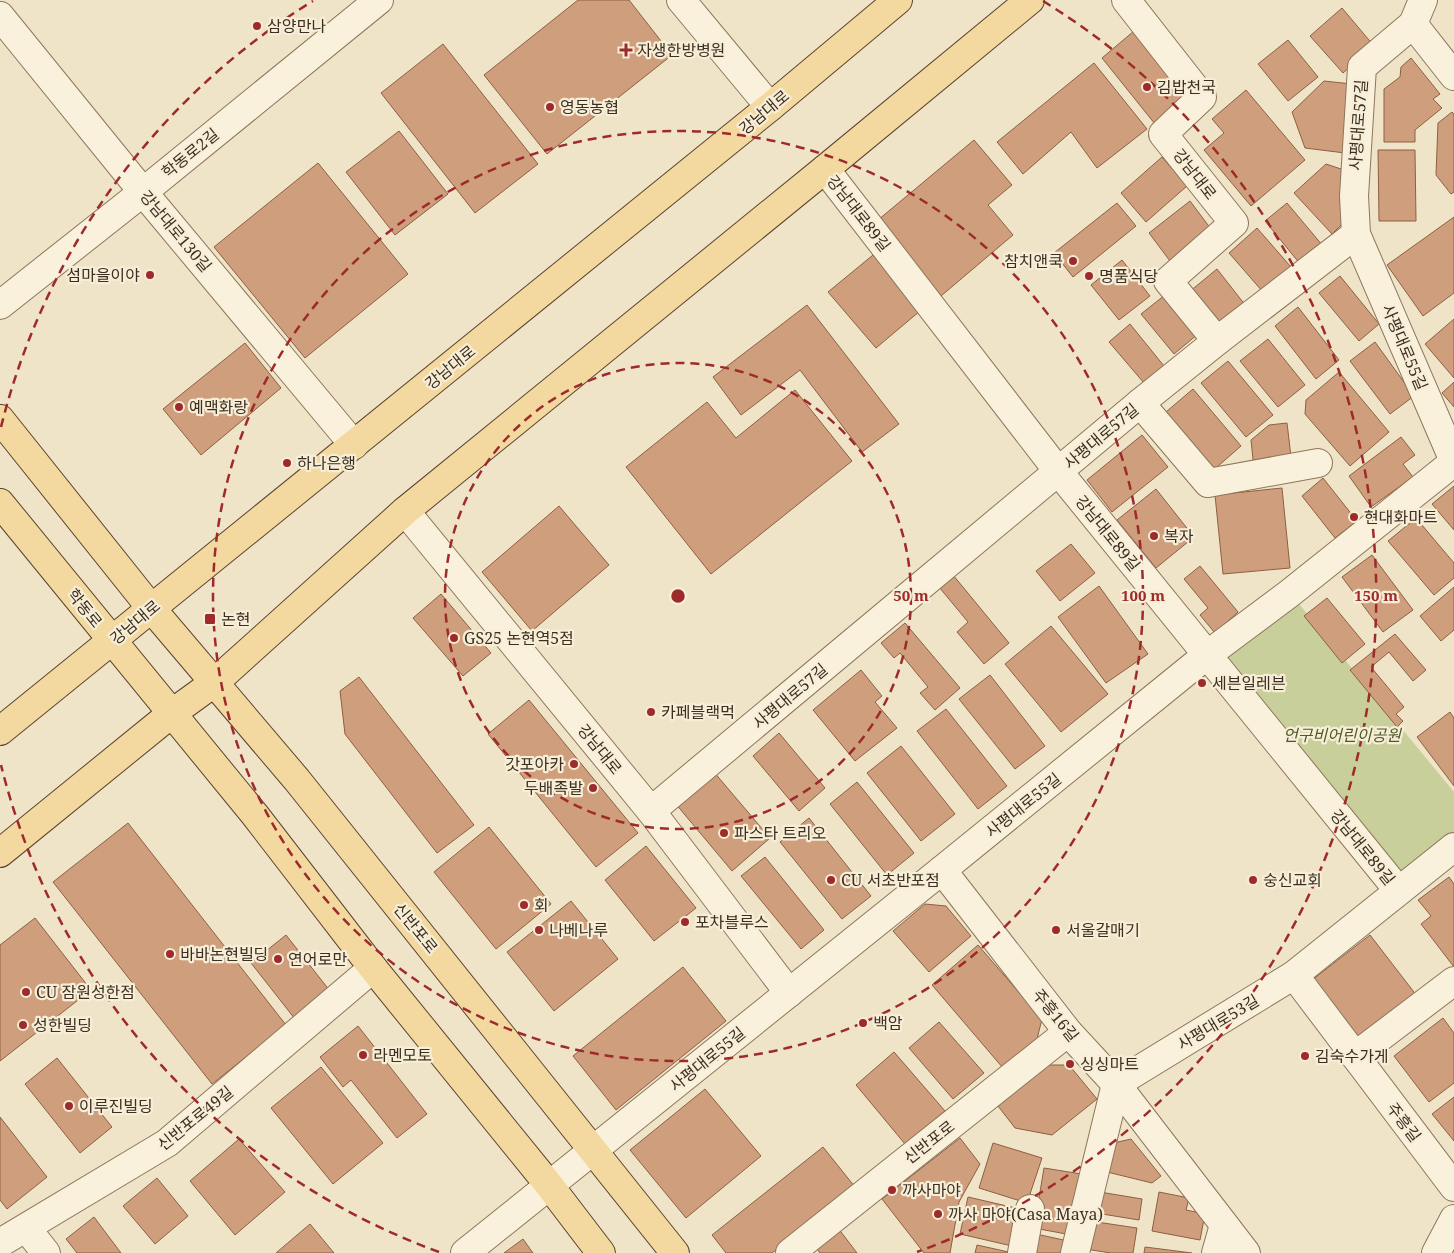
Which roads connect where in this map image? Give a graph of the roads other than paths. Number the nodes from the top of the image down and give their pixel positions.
1 (379, 0) edge
2 (681, 0) edge
3 (898, 0) edge
4 (1030, 0) edge
5 (1126, 0) edge
6 (1418, 12) edge
7 (0, 16) edge
8 (1454, 76) edge
9 (770, 107) junction
10 (825, 169) junction
11 (143, 192) junction
12 (1356, 234) junction
13 (0, 305) edge
14 (1217, 342) junction
15 (1140, 403) junction
16 (0, 419) edge
17 (354, 445) junction
18 (1454, 462) edge
19 (1318, 463) dead end
20 (1058, 471) junction
21 (0, 503) edge
22 (405, 511) junction
23 (151, 608) junction
24 (112, 641) junction
25 (1207, 655) junction
26 (215, 682) junction
27 (171, 714) junction
28 (0, 731) edge
29 (651, 811) junction
30 (1454, 847) edge
31 (0, 852) edge
32 (942, 870) junction
33 (1398, 890) junction
34 (373, 968) junction
35 (1294, 975) junction
36 (1454, 980) edge
37 (789, 993) junction
38 (1068, 1032) junction
39 (1355, 1056) junction
40 (1116, 1084) junction
41 (594, 1150) junction
42 (549, 1185) junction
43 (1454, 1188) edge
44 (1030, 1208) dead end
45 (1454, 1219) edge
46 (1224, 1225) junction
47 (27, 1229) junction
48 (0, 1244) edge
49 (46, 1253) edge
50 (465, 1253) edge
51 (601, 1253) edge
52 (675, 1253) edge
53 (790, 1253) edge
54 (1022, 1253) edge
55 (1075, 1253) edge
56 (1216, 1253) edge
57 (1246, 1253) edge
58 (1436, 1253) edge

1 - 11 street, 학동로2길
2 - 9 street
3 - 9 main road, 강남대로
4 - 10 main road
5 - 14 street, 강남대로
6 - 8 street
6 - 12 street, 사평대로57길
7 - 11 street, 강남대로130길
9 - 17 main road, 강남대로
10 - 20 street, 강남대로89길
10 - 22 main road
11 - 13 street, 학동로2길
11 - 17 street, 강남대로130길
12 - 14 street, 사평대로57길
12 - 18 street, 사평대로55길
14 - 15 street, 사평대로57길
15 - 19 street
15 - 20 street, 사평대로57길
16 - 23 main road
17 - 23 main road, 강남대로
18 - 25 street, 사평대로55길
20 - 25 street, 강남대로89길
20 - 29 street, 사평대로57길
21 - 24 main road, 학동로
22 - 26 main road
22 - 29 street, 강남대로
23 - 24 main road, 강남대로
23 - 26 main road, 신반포로
24 - 27 main road, 학동로
24 - 28 main road, 강남대로
25 - 32 street, 사평대로55길
25 - 33 street, 강남대로89길
26 - 27 main road
26 - 41 main road, 신반포로
27 - 31 main road
27 - 34 main road
29 - 37 street, 강남대로
30 - 33 street, 사평대로53길
32 - 37 street, 사평대로55길
32 - 38 street, 주흥16길
33 - 35 street, 사평대로53길
34 - 42 main road
34 - 47 street, 신반포로49길
35 - 39 street, 주흥길
35 - 40 street, 사평대로53길
36 - 39 street
37 - 41 street, 사평대로55길
38 - 40 street, 주흥16길
38 - 53 street, 신반포로
39 - 43 street, 주흥길
40 - 46 street, 주흥16길
40 - 55 street
41 - 42 street, 사평대로55길
41 - 52 main road, 신반포로
42 - 50 street, 사평대로55길
42 - 51 main road
44 - 54 street
45 - 58 street
46 - 56 street
46 - 57 street, 주흥16길
47 - 48 street, 신반포로49길
47 - 49 street

